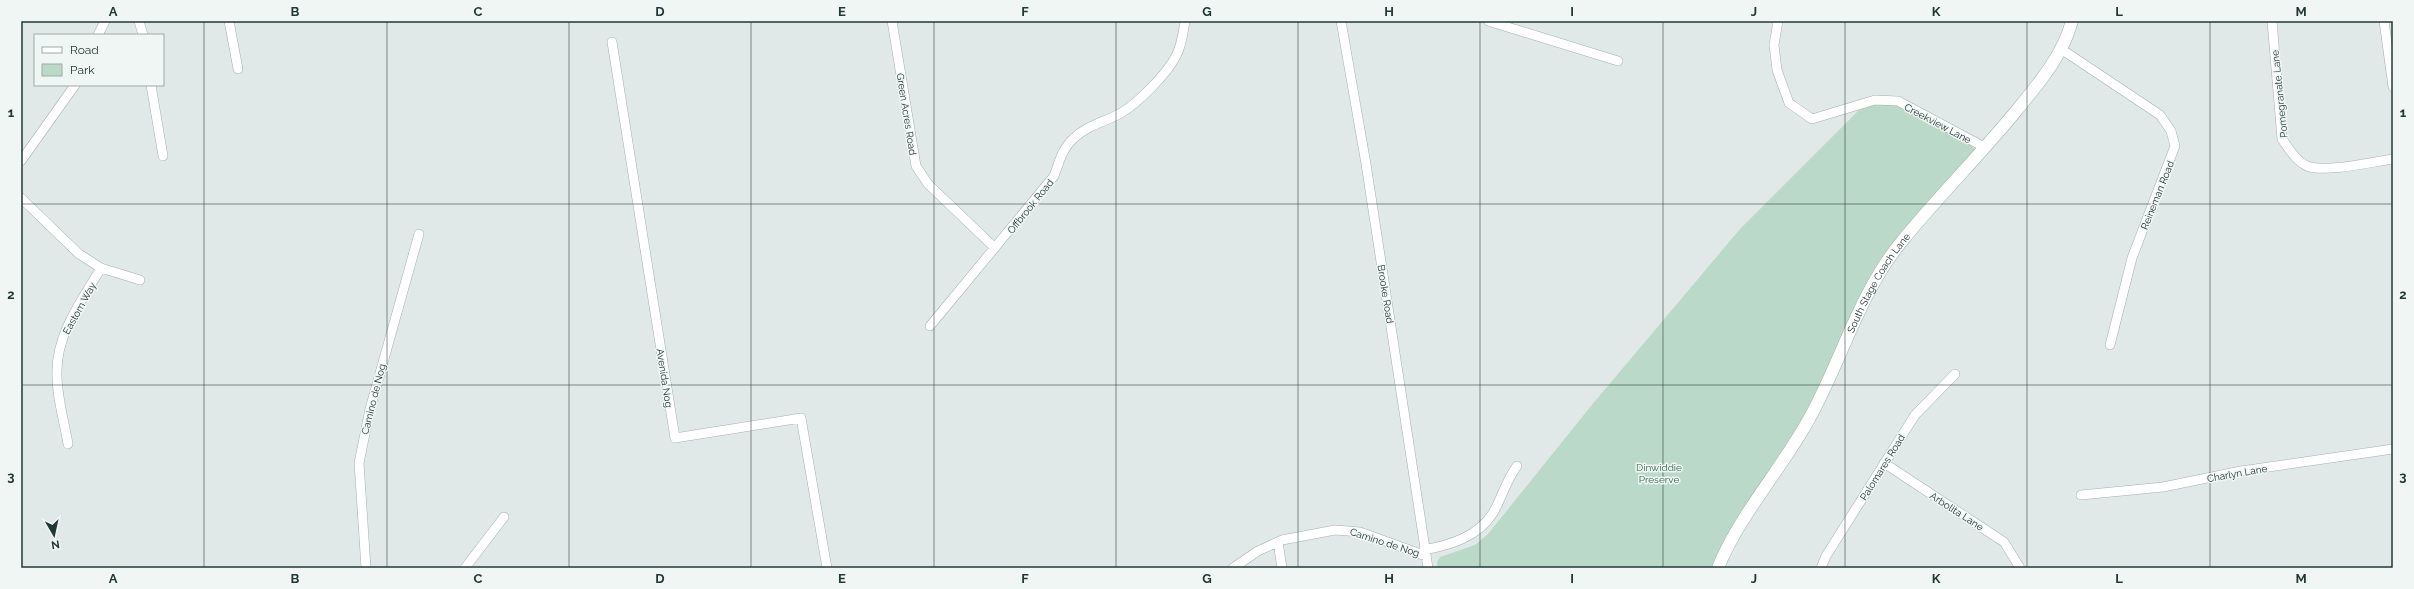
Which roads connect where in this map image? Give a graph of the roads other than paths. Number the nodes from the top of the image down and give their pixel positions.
1 (105, 21) edge
2 (140, 21) edge
3 (230, 21) edge
4 (892, 21) edge
5 (1185, 21) edge
6 (1341, 21) edge
7 (1488, 21) edge
8 (1778, 21) edge
9 (2072, 21) edge
10 (2272, 21) edge
11 (2384, 21) edge
12 (98, 34) edge
13 (143, 34) edge
14 (612, 42) dead end
15 (2390, 45) edge
16 (2061, 49) junction
17 (1618, 61) dead end
18 (238, 69) dead end
19 (73, 86) edge
20 (151, 86) edge
21 (2393, 87) edge
22 (1986, 148) junction
23 (162, 156) dead end
24 (2393, 159) edge
25 (21, 161) edge
26 (21, 198) edge
27 (419, 234) dead end
28 (995, 248) junction
29 (101, 268) junction
30 (140, 280) dead end
31 (930, 326) dead end
32 (2110, 345) dead end
33 (1955, 374) dead end
34 (68, 444) dead end
35 (2393, 449) edge
36 (1884, 463) junction
37 (1517, 466) dead end
38 (2081, 495) dead end
39 (504, 517) dead end
40 (1278, 542) junction
41 (1425, 553) junction
42 (366, 568) edge
43 (465, 568) edge
44 (827, 568) edge
45 (1233, 568) edge
46 (1282, 568) edge
47 (1428, 568) edge
48 (1718, 568) edge
49 (1821, 568) edge
50 (2020, 568) edge

1 - 12 street
2 - 13 street
3 - 18 street
4 - 28 street, Green Acres Road
5 - 28 street, Offbrook Road
6 - 41 street, Brooke Road
7 - 17 street
8 - 22 street, Creekview Lane
9 - 16 main road, South Stage Coach Lane
10 - 24 street, Pomegranate Lane
11 - 15 street
14 - 44 street, Avenida Nog
15 - 21 street
16 - 22 main road, South Stage Coach Lane
16 - 32 street, Reineman Road
19 - 25 street
20 - 23 street
22 - 48 main road, South Stage Coach Lane
26 - 29 street
27 - 42 street, Camino de Nog
28 - 31 street, Offbrook Road
29 - 30 street
29 - 34 street, Eastom Way
33 - 36 street, Palomares Road
35 - 38 street, Charlyn Lane
36 - 49 street, Palomares Road
36 - 50 street, Arbolita Lane
37 - 41 street
39 - 43 street
40 - 41 street, Camino de Nog
40 - 45 street, Camino de Nog
40 - 46 street
41 - 47 street, Brooke Road

